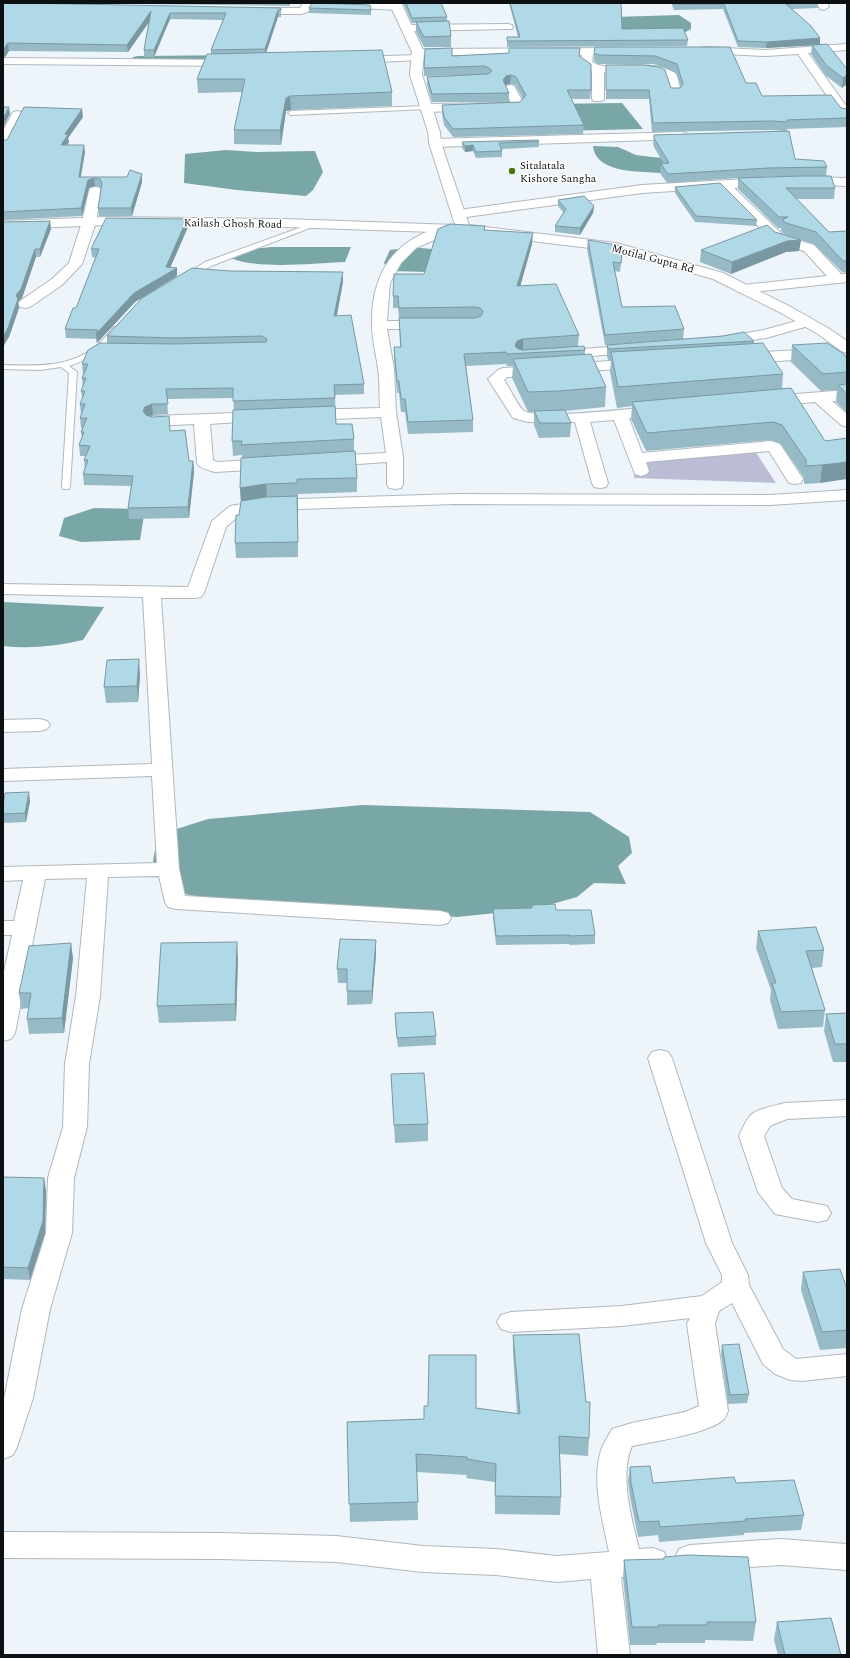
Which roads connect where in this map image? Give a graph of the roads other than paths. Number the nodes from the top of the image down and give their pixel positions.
1 (291, 3) edge
2 (312, 4) edge
3 (329, 4) edge
4 (397, 5) edge
5 (242, 11) edge
6 (508, 27) dead end
7 (407, 28) junction
8 (847, 47) edge
9 (635, 50) edge
10 (690, 50) edge
11 (588, 51) junction
12 (802, 52) junction
13 (418, 55) junction
14 (347, 60) edge
15 (3, 61) edge
16 (244, 62) edge
17 (598, 69) junction
18 (433, 80) edge
19 (418, 81) junction
20 (510, 88) dead end
21 (675, 93) edge
22 (598, 99) dead end
23 (426, 108) junction
24 (291, 113) edge
25 (844, 113) edge
26 (17, 115) dead end
27 (696, 136) edge
28 (4, 140) edge
29 (435, 143) junction
30 (847, 182) edge
31 (723, 184) junction
32 (95, 191) dead end
33 (459, 214) junction
34 (89, 222) junction
35 (313, 224) junction
36 (3, 225) edge
37 (456, 229) junction
38 (204, 275) edge
39 (843, 279) edge
40 (743, 289) junction
41 (25, 304) dead end
42 (807, 322) junction
43 (446, 324) edge
44 (120, 325) edge
45 (379, 325) junction
46 (846, 329) edge
47 (824, 331) junction
48 (708, 342) edge
49 (650, 348) edge
50 (847, 348) edge
51 (98, 349) junction
52 (113, 350) edge
53 (542, 356) edge
54 (726, 359) edge
55 (656, 363) edge
56 (62, 366) junction
57 (3, 367) edge
58 (847, 367) edge
59 (847, 395) edge
60 (818, 398) junction
61 (755, 403) edge
62 (676, 409) edge
63 (388, 412) junction
64 (620, 414) junction
65 (581, 417) junction
66 (202, 418) junction
67 (153, 421) edge
68 (847, 422) edge
69 (395, 457) junction
70 (317, 461) edge
71 (285, 463) edge
72 (795, 479) dead end
73 (600, 483) dead end
74 (395, 484) dead end
75 (66, 487) dead end
76 (847, 494) edge
77 (3, 589) edge
78 (152, 592) junction
79 (3, 726) edge
80 (40, 726) dead end
81 (162, 770) junction
82 (3, 775) edge
83 (168, 869) junction
84 (98, 871) junction
85 (35, 873) junction
86 (3, 874) edge
87 (440, 918) dead end
88 (14, 927) edge
89 (3, 1033) edge
90 (660, 1058) dead end
91 (847, 1108) edge
92 (818, 1213) dead end
93 (736, 1285) junction
94 (708, 1305) junction
95 (511, 1322) dead end
96 (847, 1364) edge
97 (11, 1397) edge
98 (3, 1447) edge
99 (3, 1546) edge
100 (847, 1557) edge
101 (616, 1564) junction
102 (614, 1655) edge

1 - 2 street
2 - 5 street
3 - 4 street
4 - 7 street
6 - 7 street
7 - 13 street
8 - 12 street
9 - 11 street
10 - 12 street
11 - 13 street
11 - 17 street
12 - 25 street
13 - 14 street
13 - 19 street
15 - 16 street
17 - 21 street
17 - 22 street
18 - 19 street
19 - 23 street
20 - 23 street
23 - 24 lane
23 - 29 street
26 - 28 street
27 - 29 street
29 - 33 street
30 - 31 street
31 - 33 street
31 - 39 street
32 - 34 street
33 - 37 street
34 - 35 street, Kailash Ghosh Road
34 - 36 street, Kailash Ghosh Road
34 - 41 street
35 - 37 street, Kailash Ghosh Road
35 - 38 lane
37 - 40 street, Motilal Gupta Rd
37 - 45 street
39 - 40 street
40 - 42 street, Motilal Gupta Rd
42 - 47 street, Motilal Gupta Rd
42 - 48 street
43 - 45 street
44 - 51 lane
45 - 63 street
46 - 47 street
47 - 50 street, Motilal Gupta Rd
49 - 53 street
51 - 52 lane
51 - 56 lane
54 - 58 street
55 - 65 street
56 - 57 lane
56 - 75 lane
59 - 60 street
60 - 61 street
60 - 68 street
62 - 64 street
63 - 66 street
63 - 69 street
64 - 65 street
64 - 72 street
65 - 73 street
66 - 67 street
66 - 71 street
69 - 70 street
69 - 74 street
76 - 78 street
77 - 78 street
78 - 81 street
79 - 80 street
81 - 82 street
81 - 83 street
83 - 84 street
83 - 87 street
84 - 85 street
84 - 97 street
85 - 86 street
85 - 88 street
88 - 89 street
90 - 93 street
91 - 92 street
93 - 94 street
93 - 96 street
94 - 95 street
94 - 101 street
97 - 98 street
99 - 101 street
100 - 101 street
101 - 102 street

